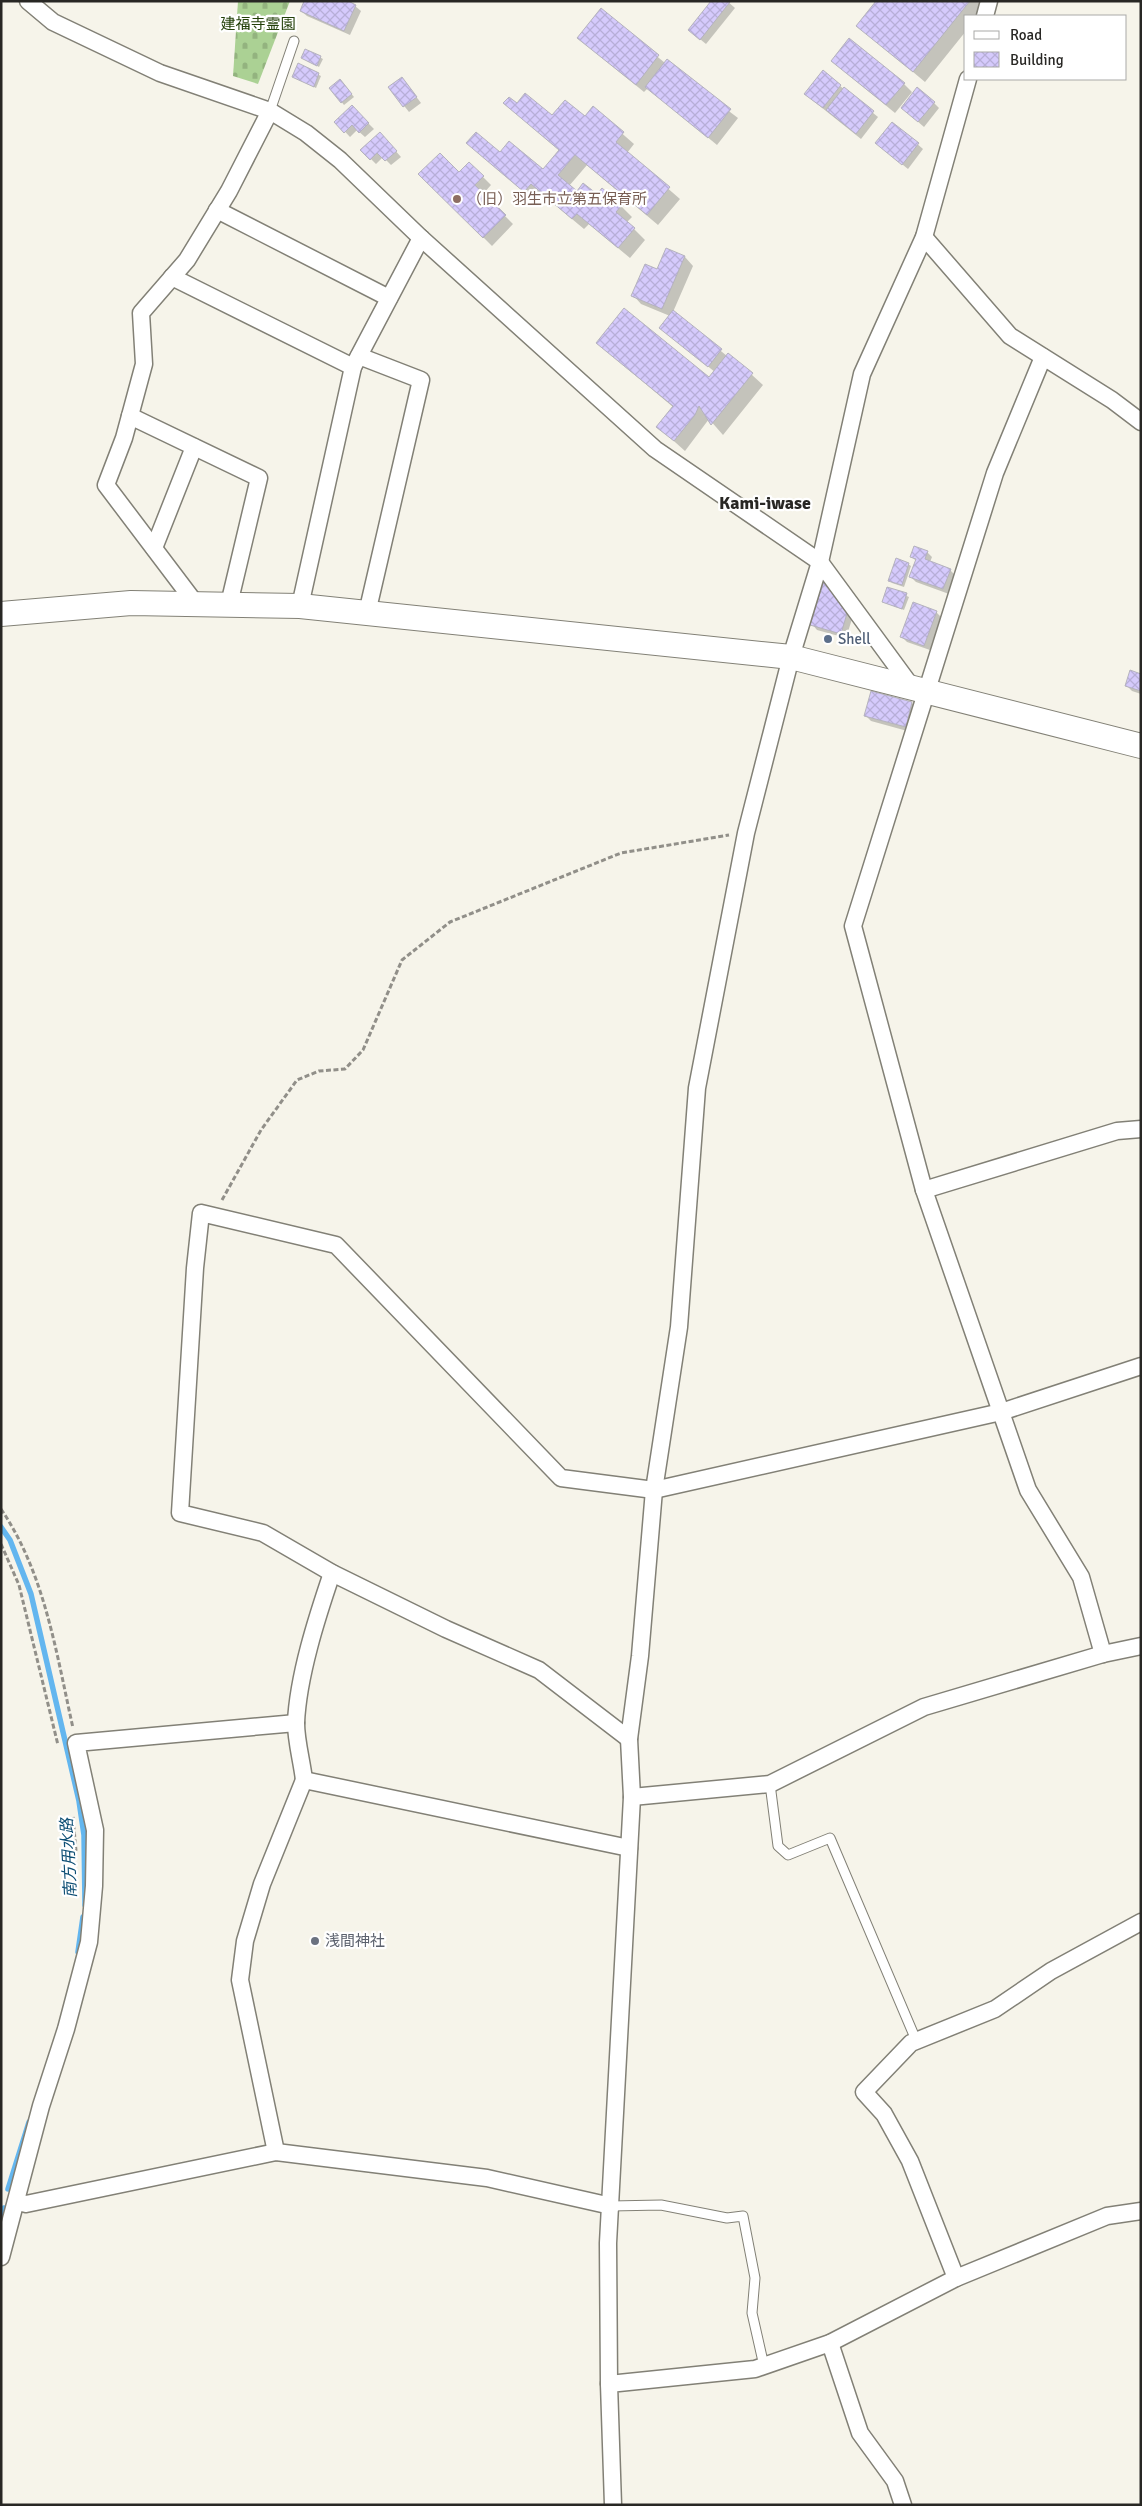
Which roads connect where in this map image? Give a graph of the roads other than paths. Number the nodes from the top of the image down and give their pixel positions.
1 (28, 1) edge
2 (990, 1) edge
3 (985, 15) edge
4 (294, 41) dead end
5 (968, 80) edge
6 (270, 111) junction
7 (217, 210) junction
8 (924, 237) junction
9 (421, 238) junction
10 (172, 276) junction
11 (390, 298) junction
12 (1043, 357) junction
13 (356, 362) junction
14 (130, 416) junction
15 (1141, 422) edge
16 (194, 447) junction
17 (154, 548) junction
18 (820, 562) junction
19 (196, 604) junction
20 (229, 604) junction
21 (300, 606) junction
22 (367, 613) junction
23 (1, 614) edge
24 (791, 656) junction
25 (918, 688) junction
26 (1141, 746) edge
27 (1141, 1129) edge
28 (924, 1190) junction
29 (1141, 1366) edge
30 (1001, 1412) junction
31 (654, 1490) junction
32 (332, 1573) junction
33 (1141, 1646) edge
34 (1103, 1654) junction
35 (296, 1724) junction
36 (629, 1738) junction
37 (304, 1780) junction
38 (770, 1784) junction
39 (632, 1797) junction
40 (630, 1848) junction
41 (1141, 1922) edge
42 (916, 2040) junction
43 (276, 2152) junction
44 (17, 2202) junction
45 (610, 2206) junction
46 (1141, 2211) edge
47 (1, 2257) edge
48 (956, 2278) junction
49 (830, 2343) junction
50 (764, 2366) junction
51 (609, 2384) junction
52 (613, 2505) edge
53 (903, 2505) edge

1 - 6 street
2 - 3 street
4 - 6 lane
5 - 8 street
6 - 7 street
6 - 9 street
7 - 10 street
7 - 11 street
8 - 12 street
8 - 18 street
9 - 11 street
9 - 18 street
10 - 13 street
10 - 14 street
11 - 13 street
12 - 15 street
12 - 25 street
13 - 21 street
13 - 22 street
14 - 16 street
14 - 17 street
16 - 17 street
16 - 20 street
17 - 19 street
18 - 24 street
18 - 25 street
19 - 20 street
19 - 23 street
20 - 21 street
21 - 22 street
22 - 24 street
24 - 25 street
24 - 31 street
25 - 26 street
25 - 28 street
27 - 28 street
28 - 30 street
29 - 30 street
30 - 31 street
30 - 34 street
31 - 32 street
31 - 36 street
32 - 35 street
32 - 36 street
33 - 34 street
34 - 38 street
35 - 37 street
35 - 44 street
36 - 39 street
37 - 40 street
37 - 43 street
38 - 39 street
38 - 42 lane
39 - 40 street
40 - 45 street
41 - 42 street
42 - 48 street
43 - 44 street
43 - 45 street
44 - 47 street
45 - 50 lane
45 - 51 street
46 - 48 street
48 - 49 street
49 - 50 street
49 - 53 street
50 - 51 street
51 - 52 street

